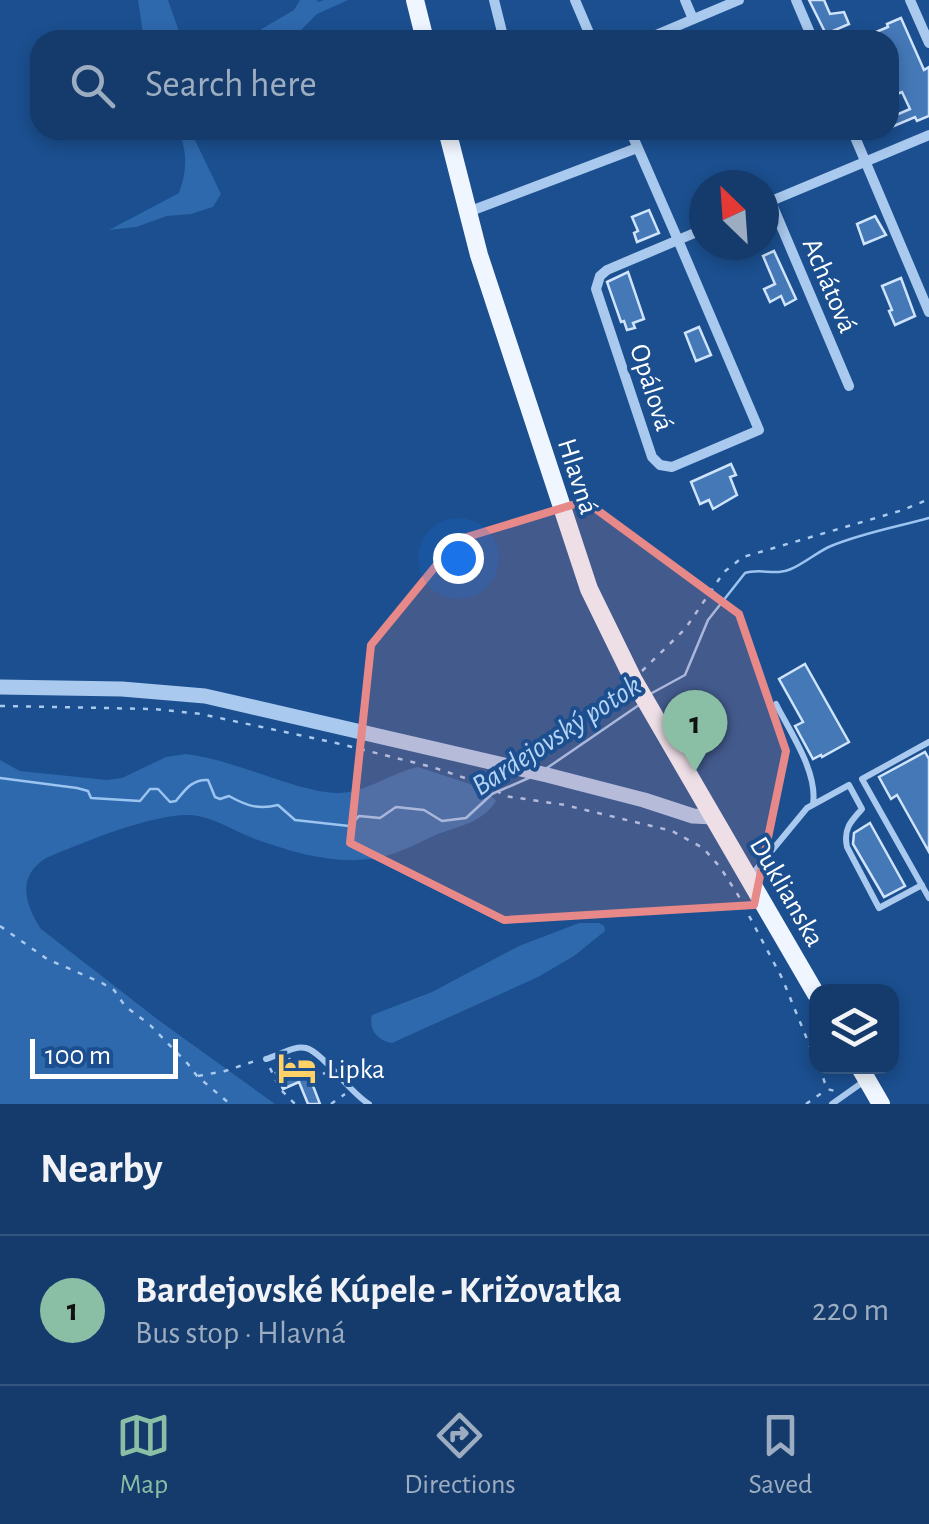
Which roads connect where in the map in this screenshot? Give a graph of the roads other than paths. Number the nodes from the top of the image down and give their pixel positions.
1 (415, 0) edge
2 (494, 0) edge
3 (575, 0) edge
4 (686, 0) edge
5 (738, 0) edge
6 (796, 0) edge
7 (910, 0) edge
8 (694, 19) junction
9 (422, 30) edge
10 (502, 30) edge
11 (588, 30) edge
12 (674, 30) edge
13 (809, 30) edge
14 (929, 42) edge
15 (929, 135) edge
16 (450, 140) edge
17 (634, 140) edge
18 (856, 140) edge
19 (638, 148) junction
20 (865, 162) junction
21 (779, 198) edge
22 (468, 212) junction
23 (779, 230) edge
24 (689, 235) edge
25 (678, 240) junction
26 (929, 312) edge
27 (849, 386) dead end
28 (0, 688) edge
29 (776, 704) dead end
30 (929, 742) edge
31 (862, 778) junction
32 (850, 785) junction
33 (812, 805) junction
34 (713, 817) junction
35 (749, 878) junction
36 (922, 885) junction
37 (929, 898) edge
38 (810, 984) edge
39 (266, 1059) road end
40 (862, 1074) edge
41 (864, 1074) edge
42 (368, 1104) edge
43 (832, 1104) edge
44 (881, 1104) edge

1 - 9 main road
2 - 10 street
3 - 11 street
4 - 8 street
5 - 8 street
6 - 13 street
7 - 14 street
8 - 12 street
15 - 20 street
16 - 22 main road, Hlavná
17 - 19 street
18 - 20 street
19 - 22 street
19 - 25 street
20 - 21 street
20 - 26 street
22 - 34 main road, Hlavná
23 - 27 street, Achátová
24 - 25 street
25 - 25 street, Opálová
28 - 34 street
29 - 33 lane
30 - 31 lane
31 - 32 lane
31 - 36 lane
32 - 33 lane
32 - 36 lane
33 - 35 lane
34 - 35 main road, Duklianska
35 - 38 main road, Duklianska
36 - 37 lane
39 - 42 lane
40 - 43 lane
41 - 44 main road

